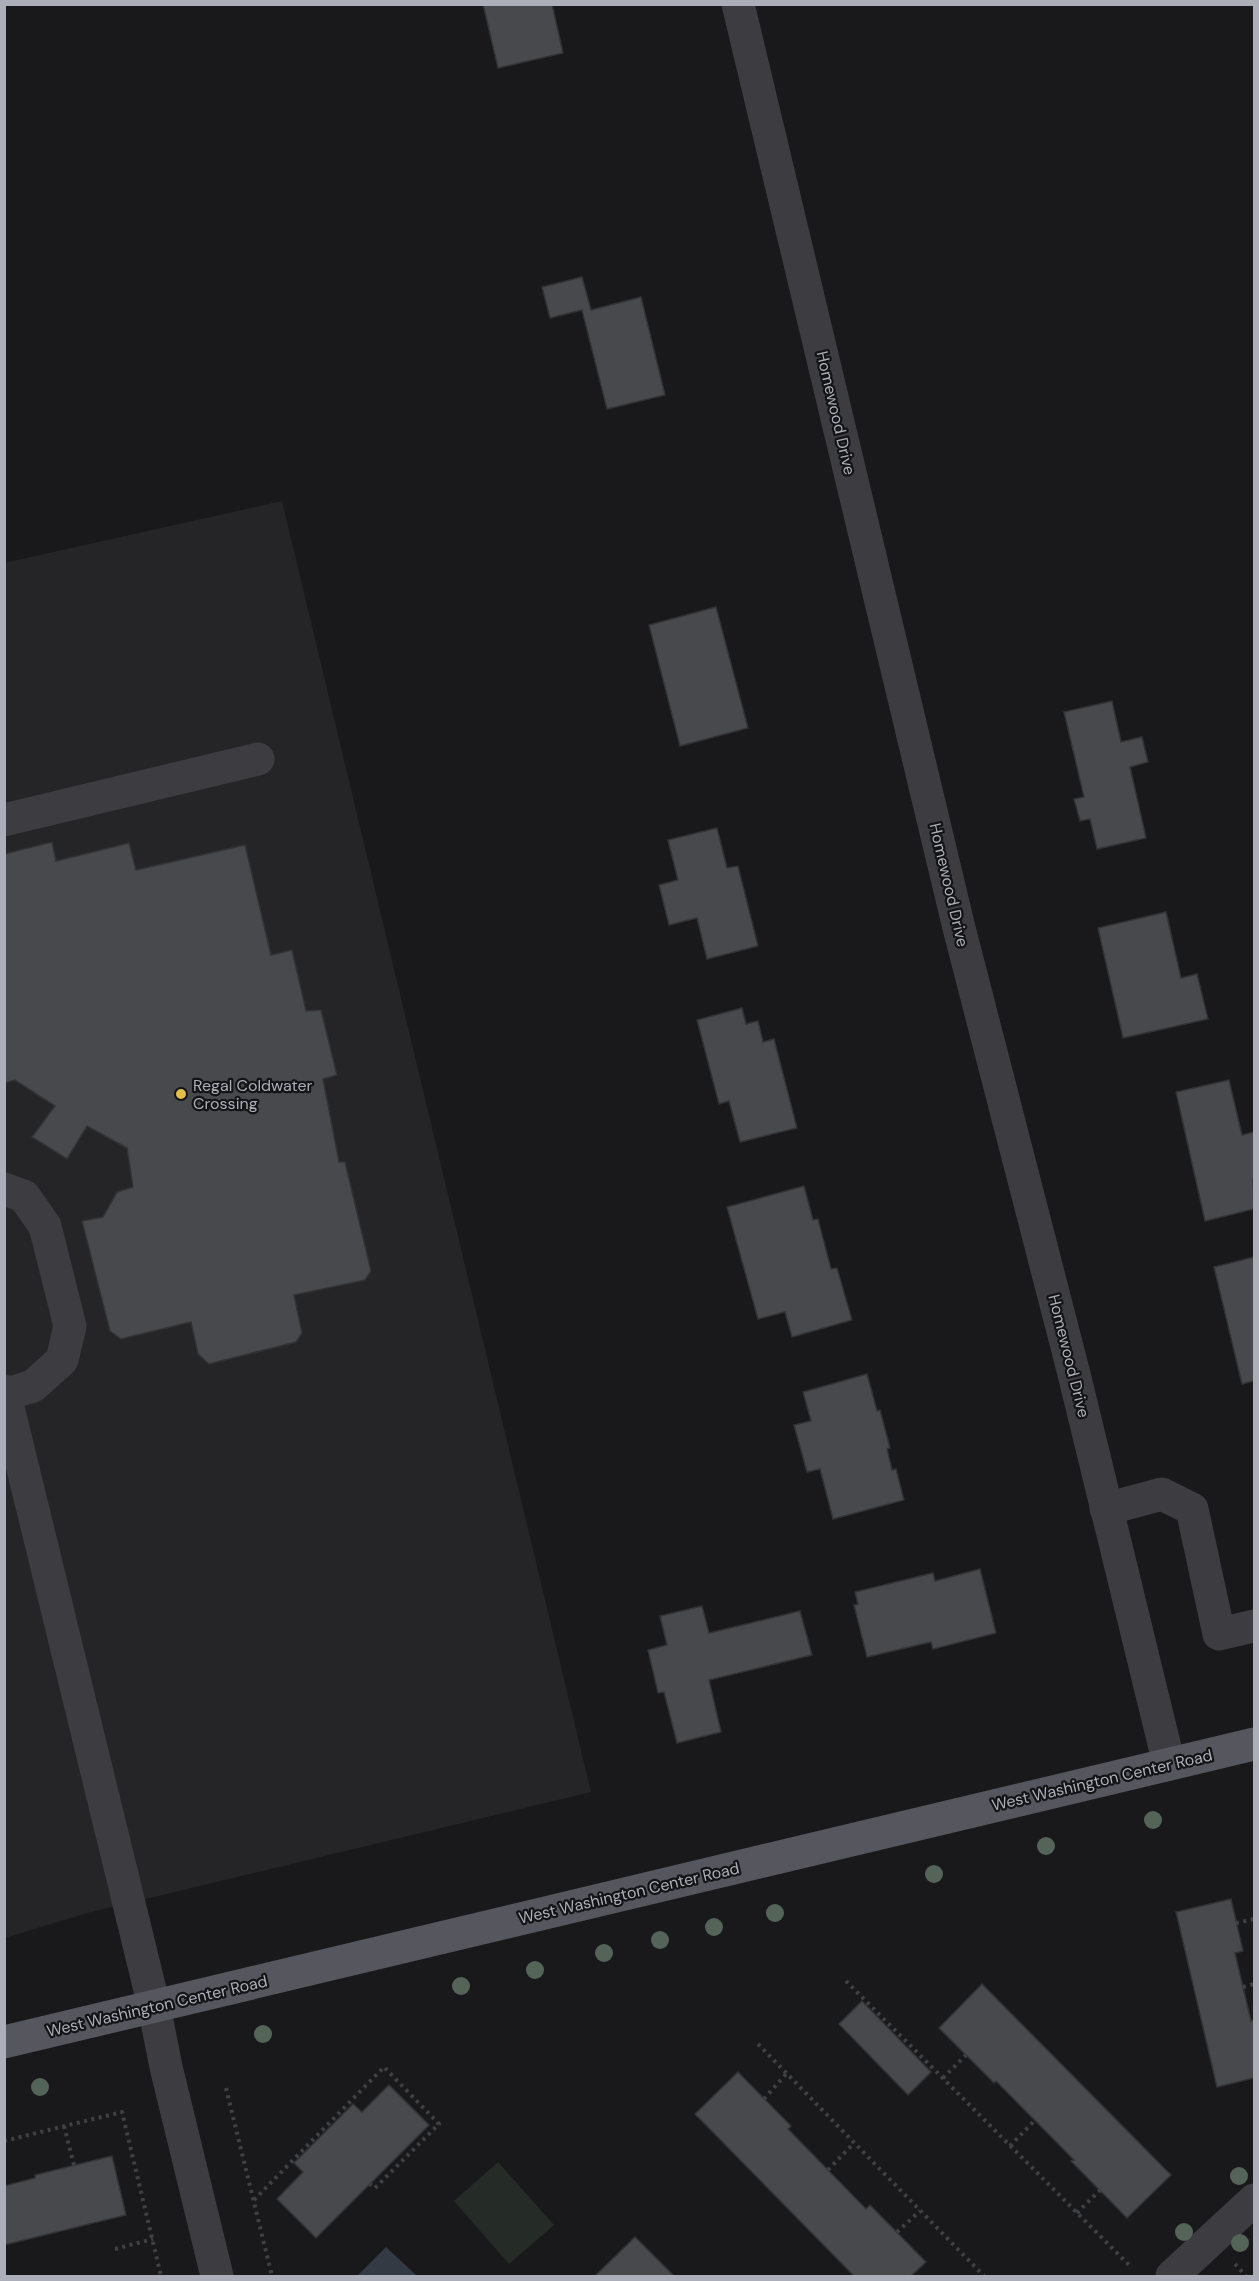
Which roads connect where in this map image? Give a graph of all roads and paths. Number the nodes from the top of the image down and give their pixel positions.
1 (738, 4) edge
2 (258, 759) dead end
3 (4, 820) edge
4 (4, 1189) edge
5 (5, 1393) edge
6 (16, 1491) edge
7 (1106, 1509) junction
8 (1254, 1626) edge
9 (1254, 1744) edge
10 (1169, 1764) junction
11 (1254, 1919) edge
12 (1236, 1923) dead end
13 (846, 1981) dead end
14 (1254, 1984) edge
15 (1243, 1986) dead end
16 (154, 2006) junction
17 (4, 2042) edge
18 (758, 2043) dead end
19 (966, 2055) dead end
20 (787, 2073) junction
21 (943, 2078) junction
22 (226, 2088) dead end
23 (764, 2099) dead end
24 (1035, 2120) dead end
25 (64, 2126) junction
26 (4, 2141) edge
27 (854, 2143) junction
28 (1010, 2146) junction
29 (74, 2165) dead end
30 (828, 2170) dead end
31 (370, 2184) dead end
32 (1100, 2190) dead end
33 (254, 2200) junction
34 (1254, 2200) edge
35 (920, 2211) junction
36 (1077, 2213) junction
37 (897, 2232) dead end
38 (153, 2239) junction
39 (115, 2249) dead end
40 (1230, 2260) dead end
41 (1132, 2268) dead end
42 (161, 2277) edge
43 (217, 2277) edge
44 (272, 2277) edge
45 (984, 2277) edge
46 (1172, 2277) edge
47 (1246, 2277) edge

1 - 7 street, Homewood Drive
2 - 3 street
4 - 5 street
5 - 6 street
6 - 16 street
7 - 8 street
7 - 10 street, Homewood Drive
9 - 10 main road, West Washington Center Road
10 - 16 main road, West Washington Center Road
11 - 12 path
13 - 21 path
14 - 15 path
16 - 17 main road, West Washington Center Road
16 - 43 street
18 - 20 path
19 - 21 path
20 - 23 path
20 - 27 path
21 - 28 path
22 - 33 path
24 - 28 path
25 - 26 path
25 - 29 path
25 - 38 path
27 - 30 path
27 - 35 path
28 - 36 path
31 - 33 path
32 - 36 path
33 - 44 path
34 - 46 street
35 - 37 path
35 - 45 path
36 - 41 path
38 - 39 path
38 - 42 path
40 - 47 path

